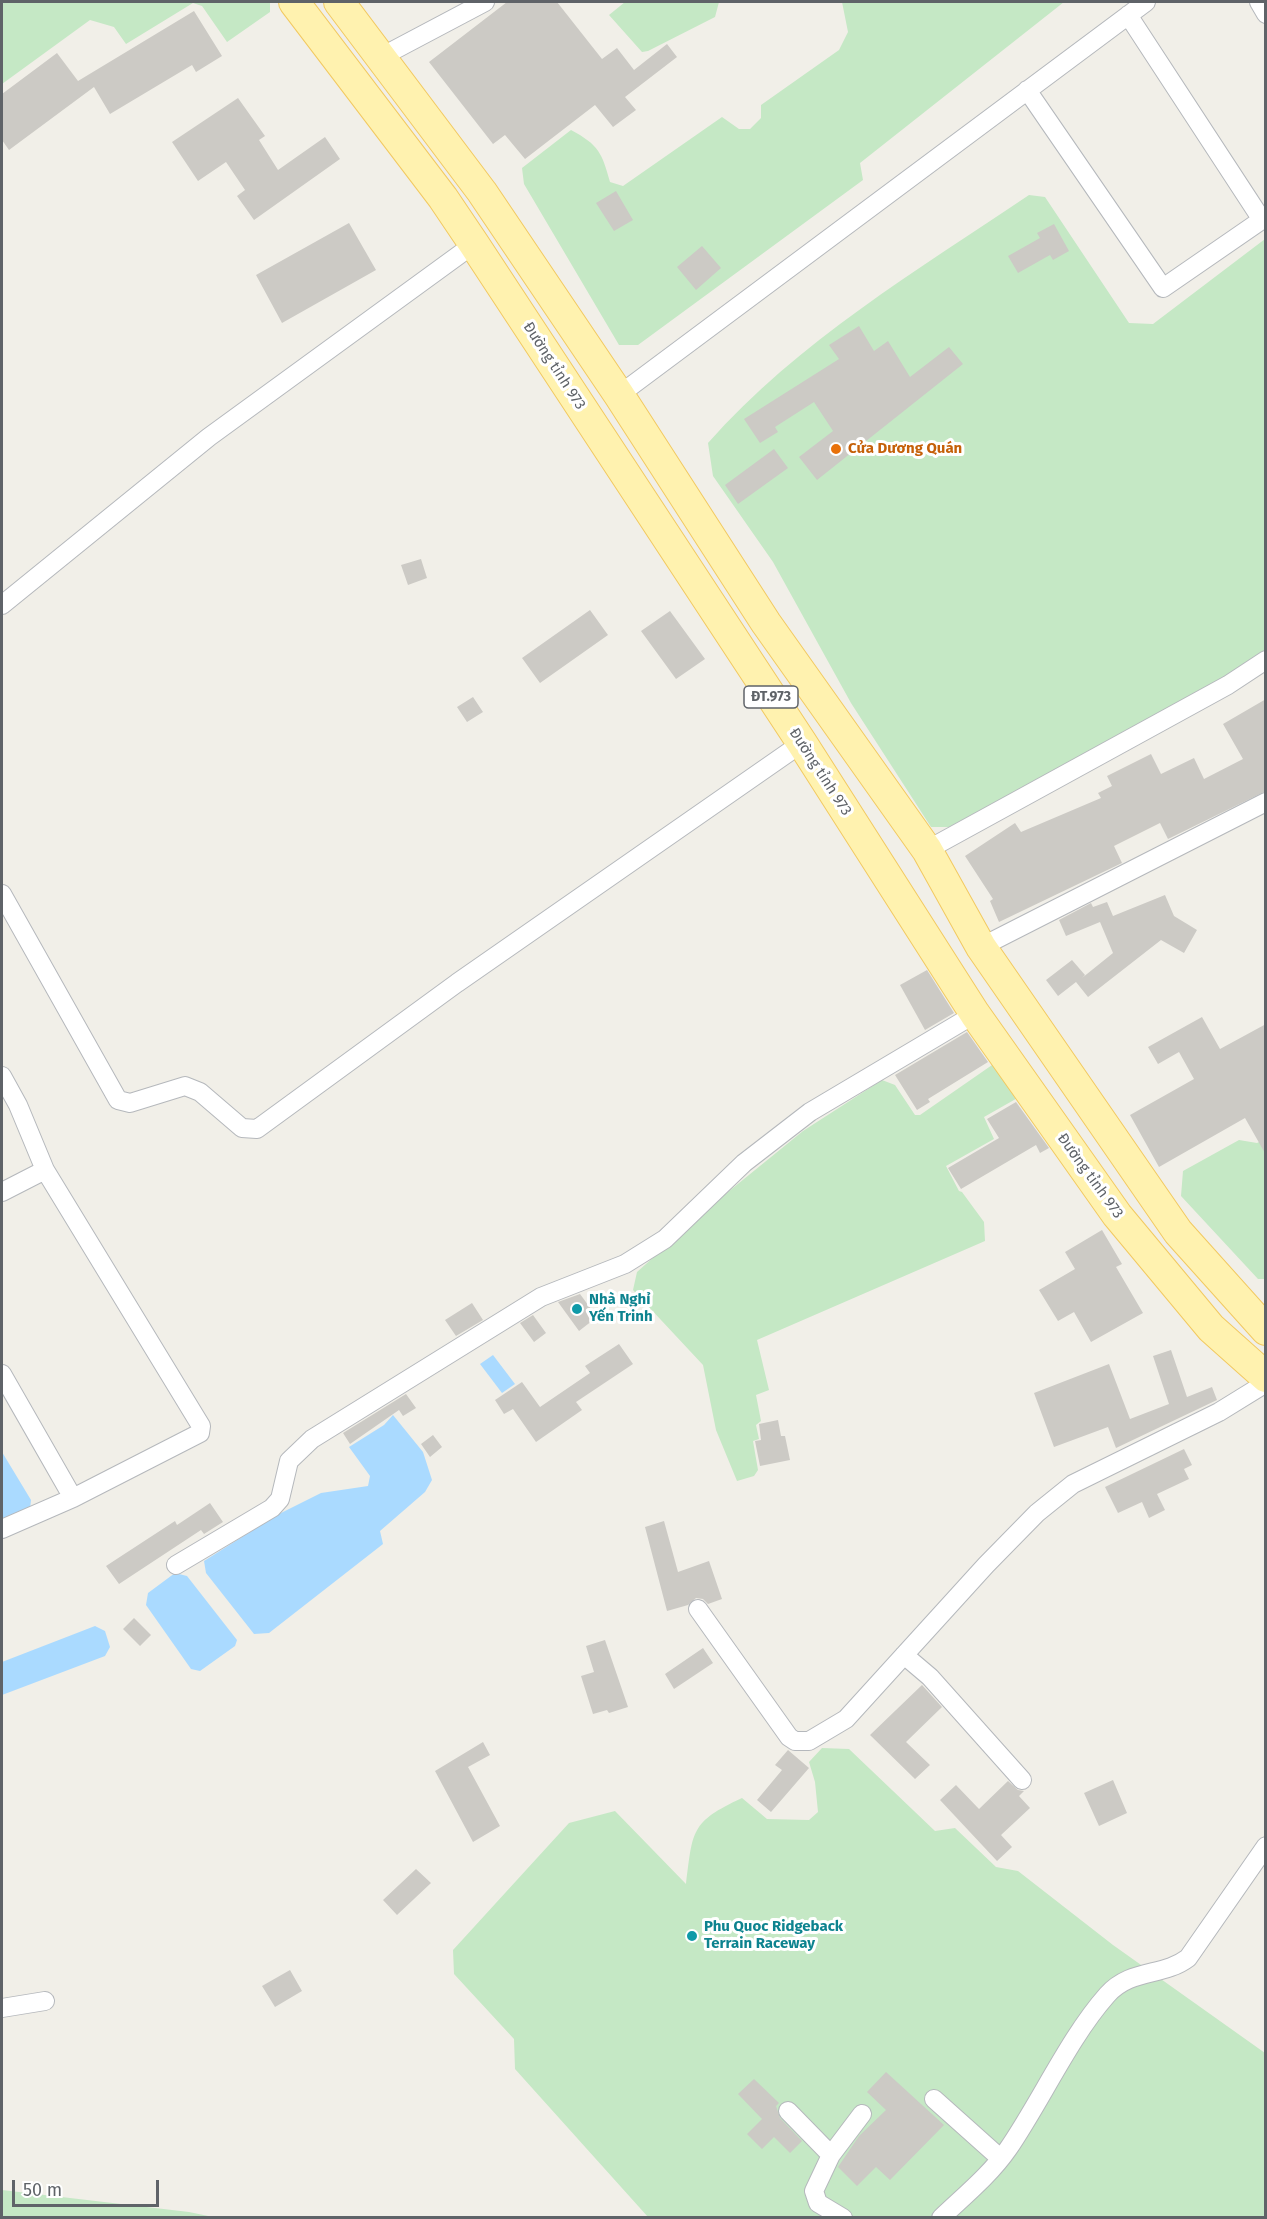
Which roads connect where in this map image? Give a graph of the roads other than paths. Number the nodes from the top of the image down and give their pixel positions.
1 (294, 2) edge
2 (339, 2) edge
3 (485, 2) edge
4 (1146, 2) edge
5 (1258, 2) edge
6 (1266, 14) edge
7 (1128, 15) junction
8 (381, 57) junction
9 (1027, 90) junction
10 (1264, 218) edge
11 (474, 243) junction
12 (619, 395) junction
13 (2, 605) edge
14 (1266, 660) edge
15 (802, 743) junction
16 (1266, 802) edge
17 (927, 850) junction
18 (2, 894) edge
19 (981, 947) junction
20 (975, 1014) junction
21 (2, 1076) edge
22 (45, 1170) junction
23 (2, 1192) edge
24 (1266, 1330) edge
25 (2, 1374) edge
26 (1266, 1377) edge
27 (1266, 1383) edge
28 (73, 1498) junction
29 (2, 1529) edge
30 (176, 1565) dead end
31 (698, 1609) dead end
32 (904, 1655) junction
33 (1022, 1780) dead end
34 (1266, 1846) edge
35 (45, 2001) dead end
36 (2, 2008) edge
37 (934, 2100) dead end
38 (788, 2111) dead end
39 (862, 2114) dead end
40 (831, 2155) junction
41 (1000, 2158) junction
42 (843, 2217) edge
43 (941, 2217) edge

1 - 11 main road, Đường tỉnh 973 / ĐT.973
2 - 8 main road, ĐT.973
3 - 8 street
4 - 7 street
5 - 6 street
7 - 9 street
7 - 10 street
8 - 12 main road, ĐT.973
9 - 10 street
9 - 12 street
11 - 13 street
11 - 15 main road, Đường tỉnh 973 / ĐT.973
12 - 17 main road, ĐT.973
14 - 17 street
15 - 18 street
15 - 20 main road, Đường tỉnh 973 / ĐT.973
16 - 19 street
17 - 19 main road, ĐT.973
19 - 24 main road, ĐT.973
20 - 26 main road, Đường tỉnh 973 / ĐT.973
20 - 30 street
21 - 22 street
22 - 23 street
22 - 28 street
25 - 28 street
27 - 32 street
28 - 29 street
31 - 32 street
32 - 33 street
34 - 41 street
35 - 36 street
37 - 41 street
38 - 40 street
39 - 40 street
40 - 42 street
41 - 43 street

